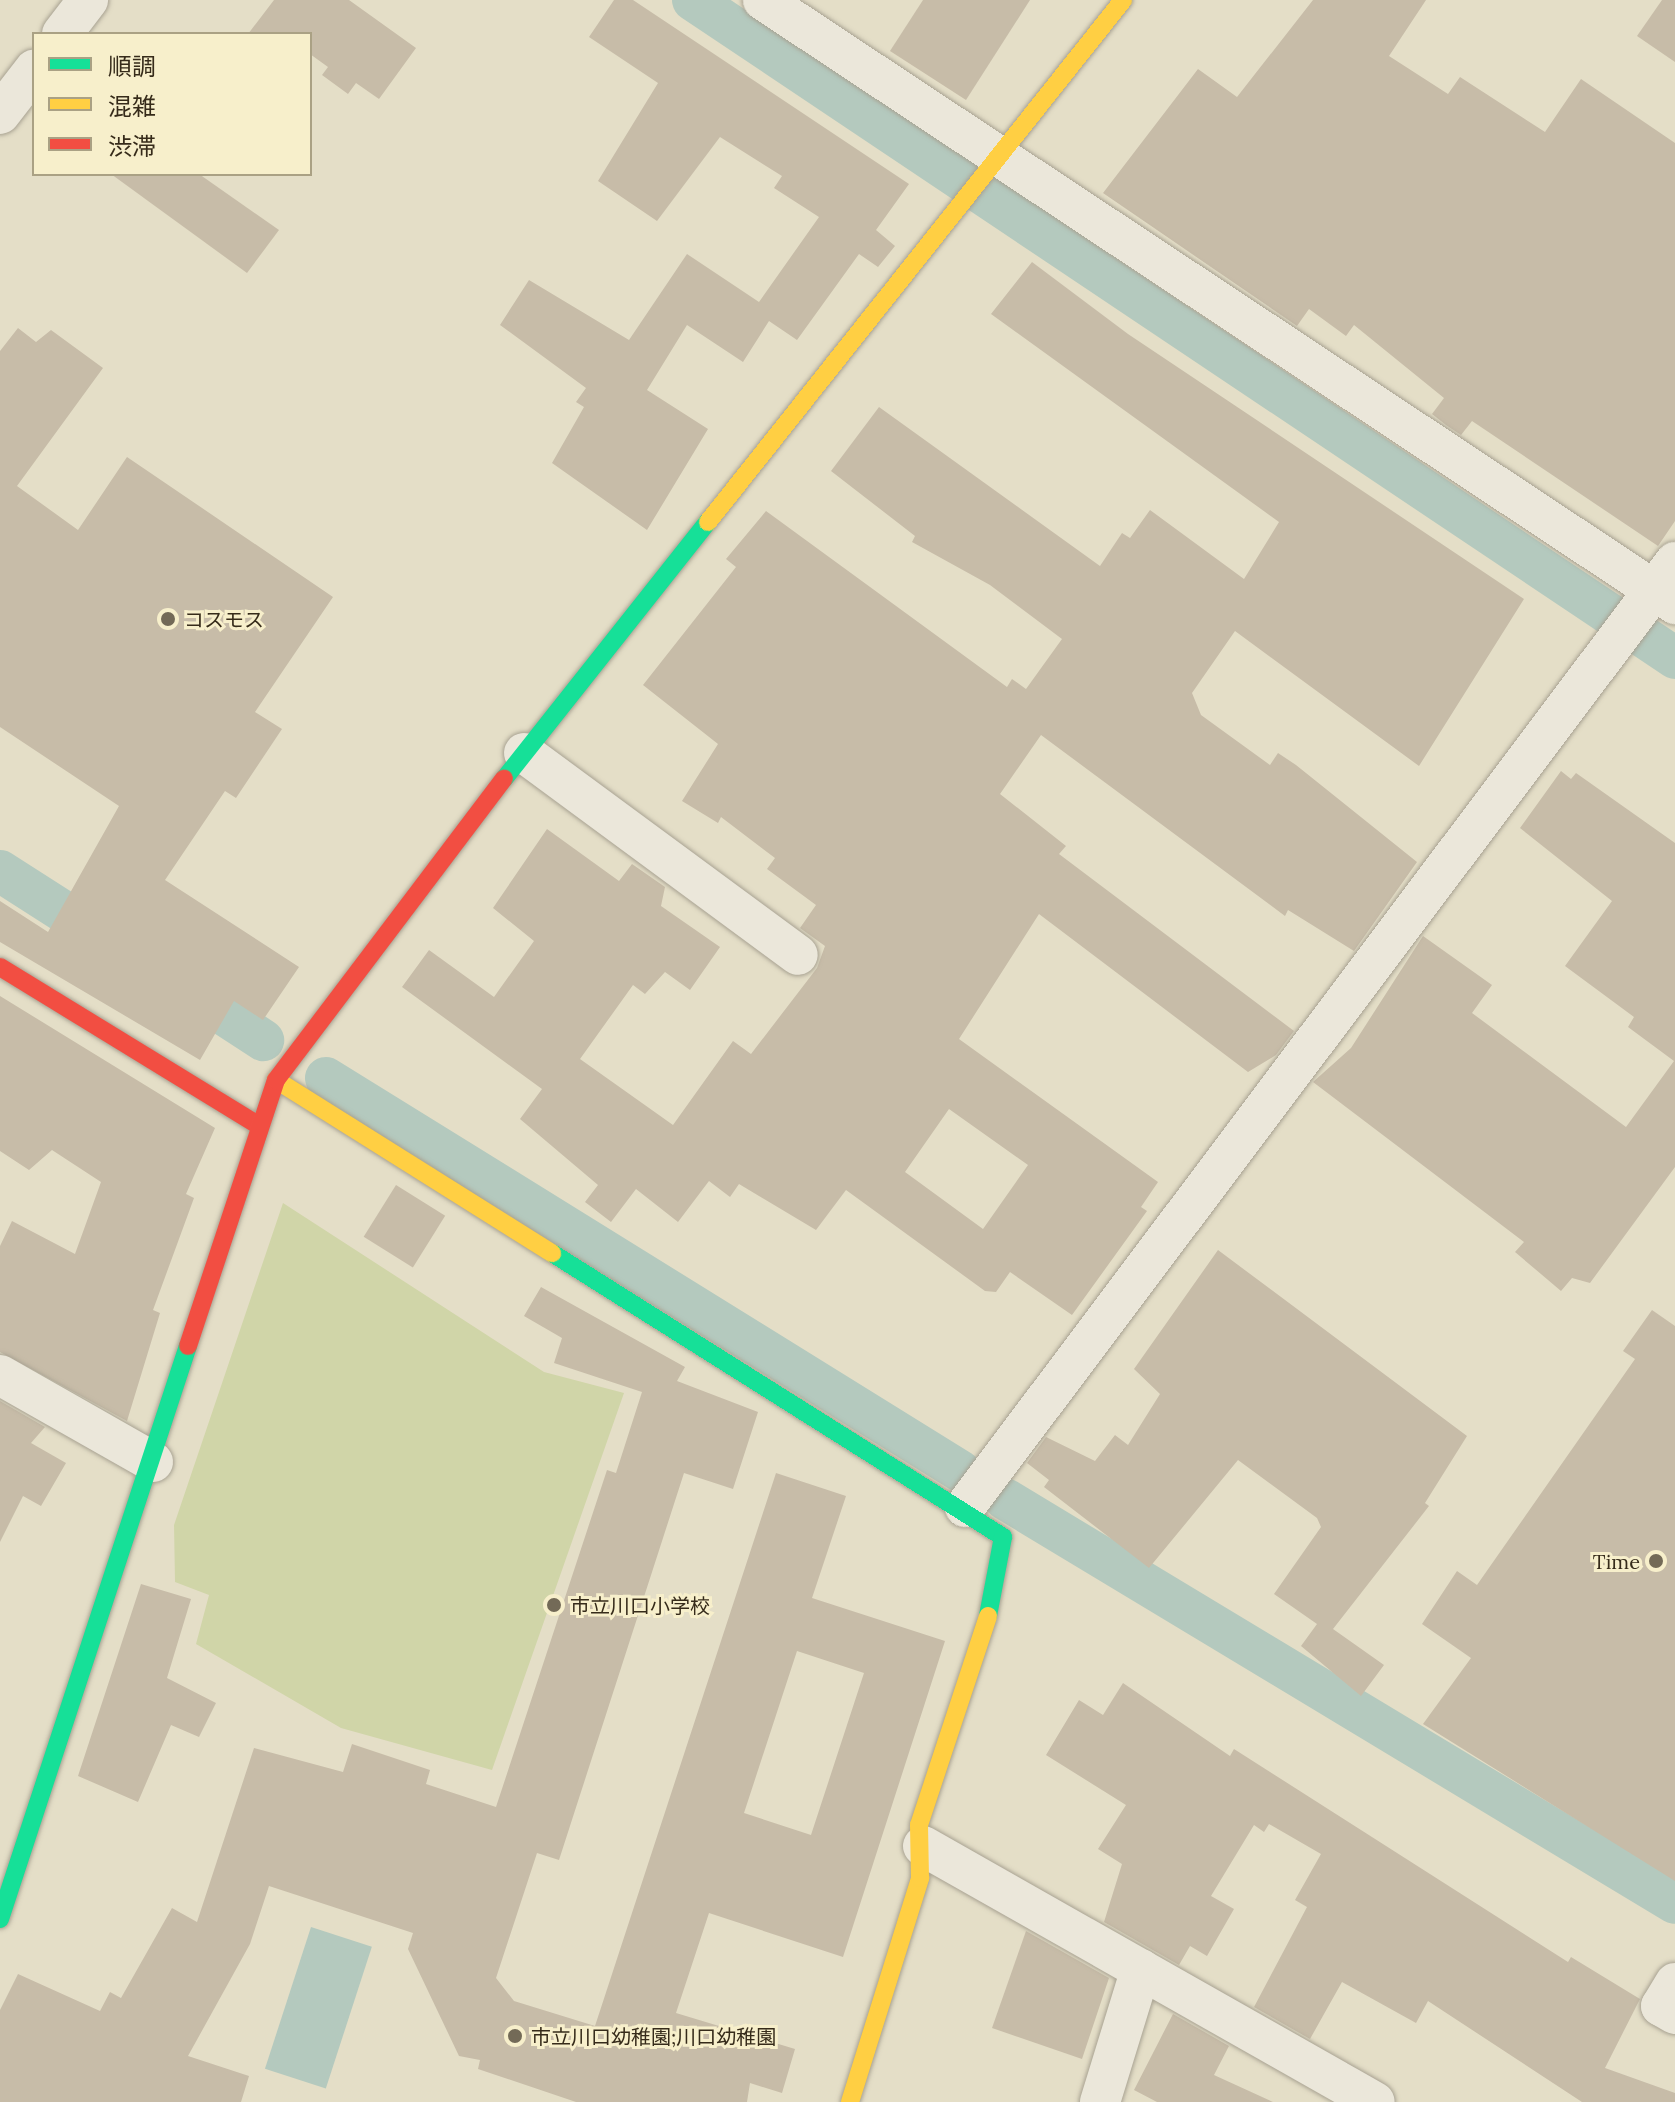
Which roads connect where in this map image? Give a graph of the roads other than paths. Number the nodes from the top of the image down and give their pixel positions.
1 (88, 0) edge
2 (763, 0) edge
3 (1123, 0) edge
4 (64, 32) edge
5 (32, 73) edge
6 (0, 114) edge
7 (992, 164) junction
8 (1652, 600) edge
9 (524, 753) junction
10 (798, 955) dead end
11 (0, 967) edge
12 (276, 1080) junction
13 (259, 1126) junction
14 (0, 1375) edge
15 (153, 1462) junction
16 (965, 1507) junction
17 (923, 1846) junction
18 (0, 1919) edge
19 (1141, 1969) junction
20 (1675, 1983) edge
21 (1675, 2014) edge
22 (850, 2102) edge
23 (1100, 2102) edge
24 (1375, 2102) edge

1 - 4 street
2 - 7 street
3 - 7 street
5 - 6 street
7 - 8 street
7 - 9 street
8 - 16 street
9 - 10 street
9 - 12 street
11 - 13 street
12 - 13 street
12 - 16 street
13 - 15 street
14 - 15 street
15 - 18 street
16 - 17 street
17 - 19 street
17 - 22 street
19 - 23 street
19 - 24 street
20 - 21 street

